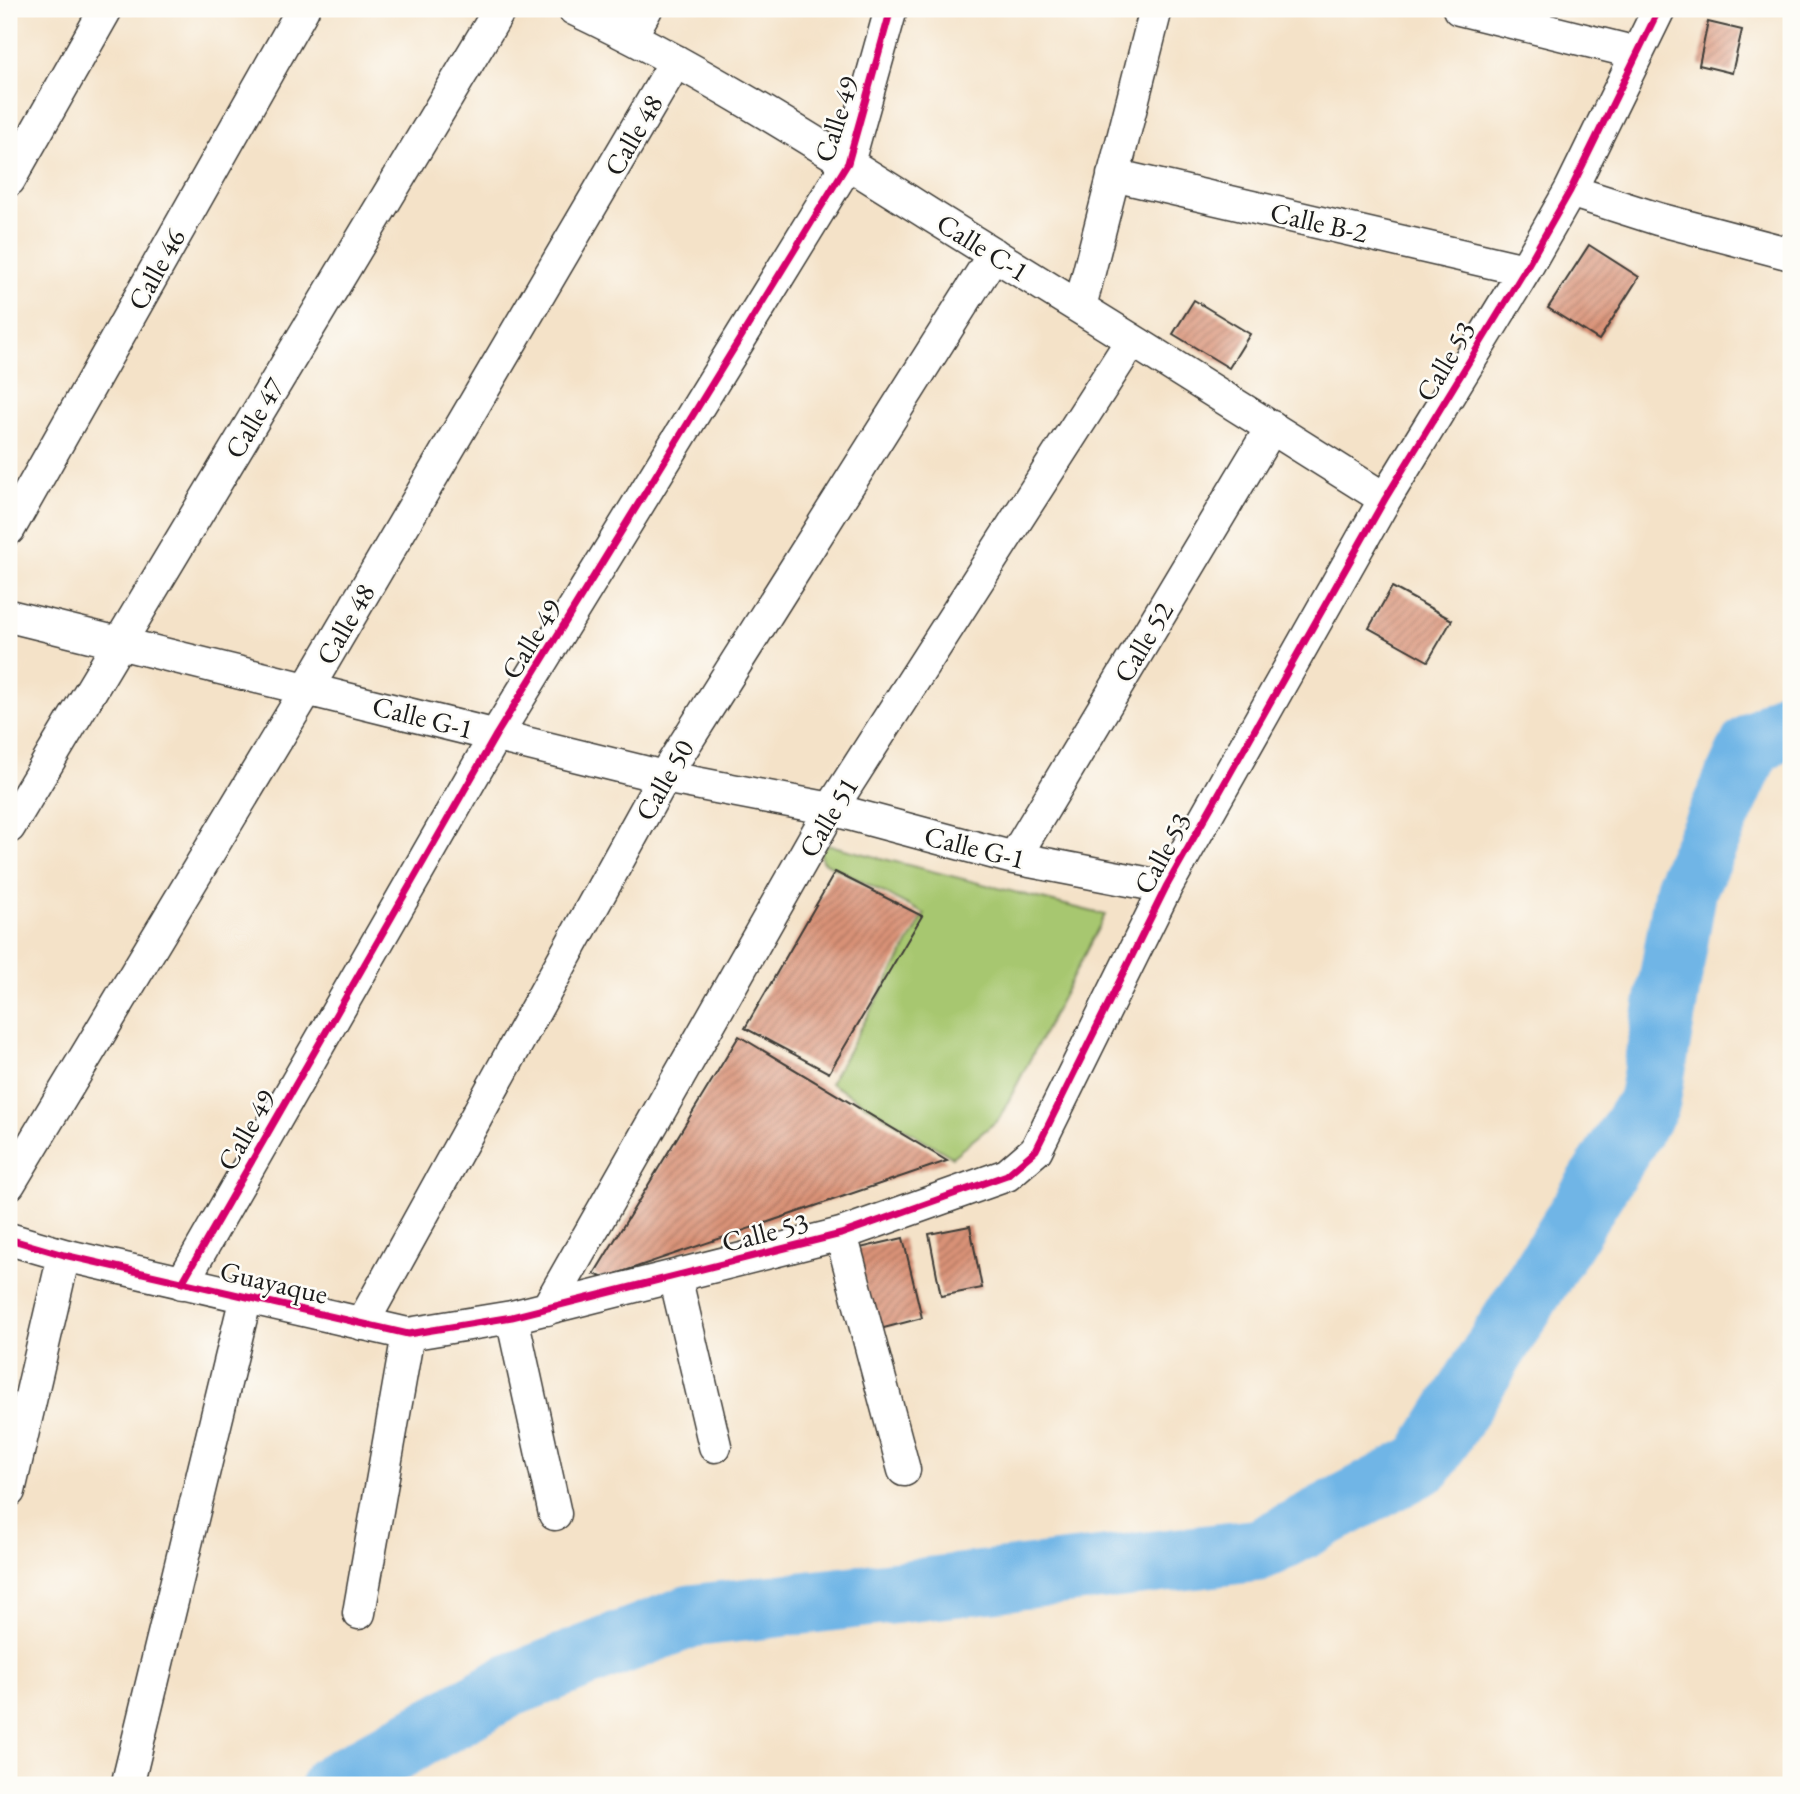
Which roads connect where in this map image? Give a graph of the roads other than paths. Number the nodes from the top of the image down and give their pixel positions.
1 (106, 9) edge
2 (303, 9) edge
3 (500, 9) edge
4 (574, 9) edge
5 (891, 9) edge
6 (1156, 9) edge
7 (1458, 9) edge
8 (1659, 9) edge
9 (638, 22) edge
10 (1637, 53) junction
11 (676, 61) junction
12 (848, 163) junction
13 (1113, 175) junction
14 (9, 180) edge
15 (1570, 191) junction
16 (994, 254) junction
17 (1791, 254) edge
18 (1525, 270) junction
19 (1080, 307) junction
20 (1132, 340) junction
21 (1272, 427) junction
22 (1385, 499) junction
23 (9, 529) edge
24 (9, 616) edge
25 (118, 643) junction
26 (307, 689) junction
27 (496, 735) junction
28 (664, 777) junction
29 (831, 810) junction
30 (9, 827) edge
31 (1014, 858) junction
32 (1166, 887) junction
33 (9, 1185) edge
34 (841, 1234) junction
35 (9, 1239) edge
36 (64, 1255) junction
37 (675, 1276) junction
38 (182, 1283) junction
39 (246, 1297) junction
40 (547, 1309) junction
41 (512, 1317) junction
42 (362, 1324) junction
43 (408, 1334) junction
44 (715, 1446) dead end
45 (904, 1470) dead end
46 (9, 1491) edge
47 (555, 1514) dead end
48 (359, 1612) dead end
49 (129, 1778) dead end

1 - 14 street
2 - 23 street, Calle 46
3 - 25 street, Calle 47
4 - 9 street, Calle C-1
5 - 12 street, Calle 49
6 - 13 street
7 - 10 street
8 - 10 street, Calle 53
9 - 11 street, Calle C-1
10 - 15 street, Calle 53
11 - 12 street, Calle C-1
11 - 26 street, Calle 48
12 - 16 street, Calle C-1
12 - 27 street, Calle 49
13 - 18 street, Calle B-2
13 - 19 street
15 - 17 street
15 - 18 street, Calle 53
16 - 19 street, Calle C-1
16 - 28 street, Calle 50
18 - 22 street, Calle 53
19 - 20 street, Calle C-1
20 - 21 street, Calle C-1
20 - 29 street, Calle 51
21 - 22 street, Calle C-1
21 - 31 street, Calle 52
22 - 32 street, Calle 53
24 - 25 street, Calle G-1
25 - 26 street, Calle G-1
25 - 30 street, Calle 47
26 - 27 street, Calle G-1
26 - 33 street, Calle 48
27 - 28 street, Calle G-1
27 - 38 street, Calle 49
28 - 29 street, Calle G-1
28 - 42 street, Calle 50
29 - 31 street, Calle G-1
29 - 40 street, Calle 51
31 - 32 street, Calle G-1
32 - 34 street, Calle 53
34 - 37 street, Calle 53
34 - 45 street
35 - 36 street, Guayaque
36 - 38 street, Guayaque
36 - 46 street
37 - 40 street, Calle 53
37 - 44 street
38 - 39 street, Guayaque
39 - 42 street, Guayaque
39 - 49 street
40 - 41 street, Calle 53
41 - 43 street, Calle 53
41 - 47 street
42 - 43 street, Guayaque
43 - 48 street

